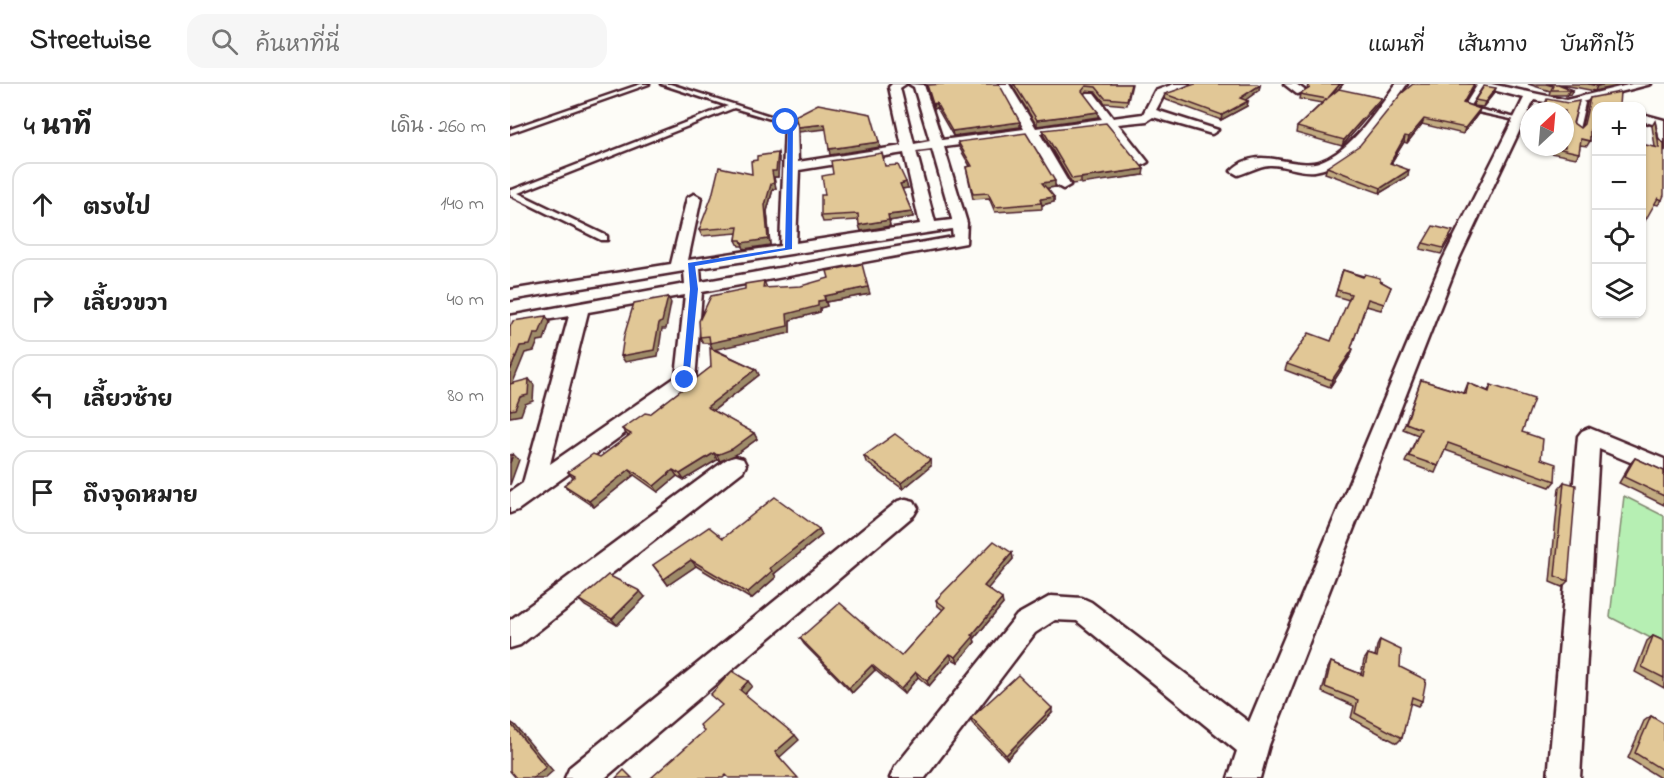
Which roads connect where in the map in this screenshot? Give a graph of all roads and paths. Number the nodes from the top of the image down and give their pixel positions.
1 (646, 84) edge
2 (664, 84) edge
3 (901, 84) edge
4 (914, 84) edge
5 (1004, 84) edge
6 (1184, 84) edge
7 (1289, 84) edge
8 (1402, 84) edge
9 (1646, 84) edge
10 (1477, 85) edge
11 (1301, 92) edge
12 (1090, 95) dead end
13 (1529, 98) junction
14 (1584, 100) edge
15 (733, 105) junction
16 (1149, 112) junction
17 (1646, 119) edge
18 (1518, 120) junction
19 (786, 122) joint
20 (1111, 122) junction
21 (1576, 129) edge
22 (1212, 130) dead end
23 (510, 131) edge
24 (1031, 133) junction
25 (936, 144) junction
26 (1664, 145) edge
27 (909, 150) junction
28 (1141, 162) edge
29 (792, 167) junction
30 (1238, 171) dead end
31 (1063, 185) dead end
32 (511, 193) edge
33 (694, 198) dead end
34 (960, 223) junction
35 (928, 229) junction
36 (604, 238) dead end
37 (788, 249) junction
38 (684, 266) junction
39 (694, 289) junction
40 (510, 295) edge
41 (580, 309) junction
42 (510, 321) edge
43 (735, 465) dead end
44 (1664, 468) edge
45 (533, 488) junction
46 (510, 504) edge
47 (906, 508) dead end
48 (510, 636) edge
49 (1254, 745) junction
50 (581, 778) edge
51 (906, 778) edge
52 (1244, 778) edge
53 (1564, 778) edge

1 - 23 lane
2 - 15 lane
3 - 27 street
4 - 25 street
5 - 24 street
6 - 16 street
7 - 11 street
8 - 30 street
9 - 14 street
10 - 13 street
10 - 18 lane
12 - 20 street
13 - 14 street
13 - 18 street
14 - 21 lane
15 - 19 lane
15 - 32 lane
16 - 20 street
16 - 22 street
17 - 26 street
18 - 49 street
19 - 29 street
20 - 24 street
20 - 28 street
24 - 25 street
24 - 31 street
25 - 27 street
25 - 34 street
27 - 29 street
27 - 35 street
29 - 37 street
32 - 36 lane
33 - 38 street
34 - 35 street
34 - 39 street
35 - 37 street
37 - 38 street
38 - 39 street
38 - 40 street
39 - 41 street
39 - 45 street
41 - 42 street
41 - 45 street
43 - 48 street
44 - 53 street
45 - 46 street
47 - 50 street
49 - 51 street
49 - 52 street

